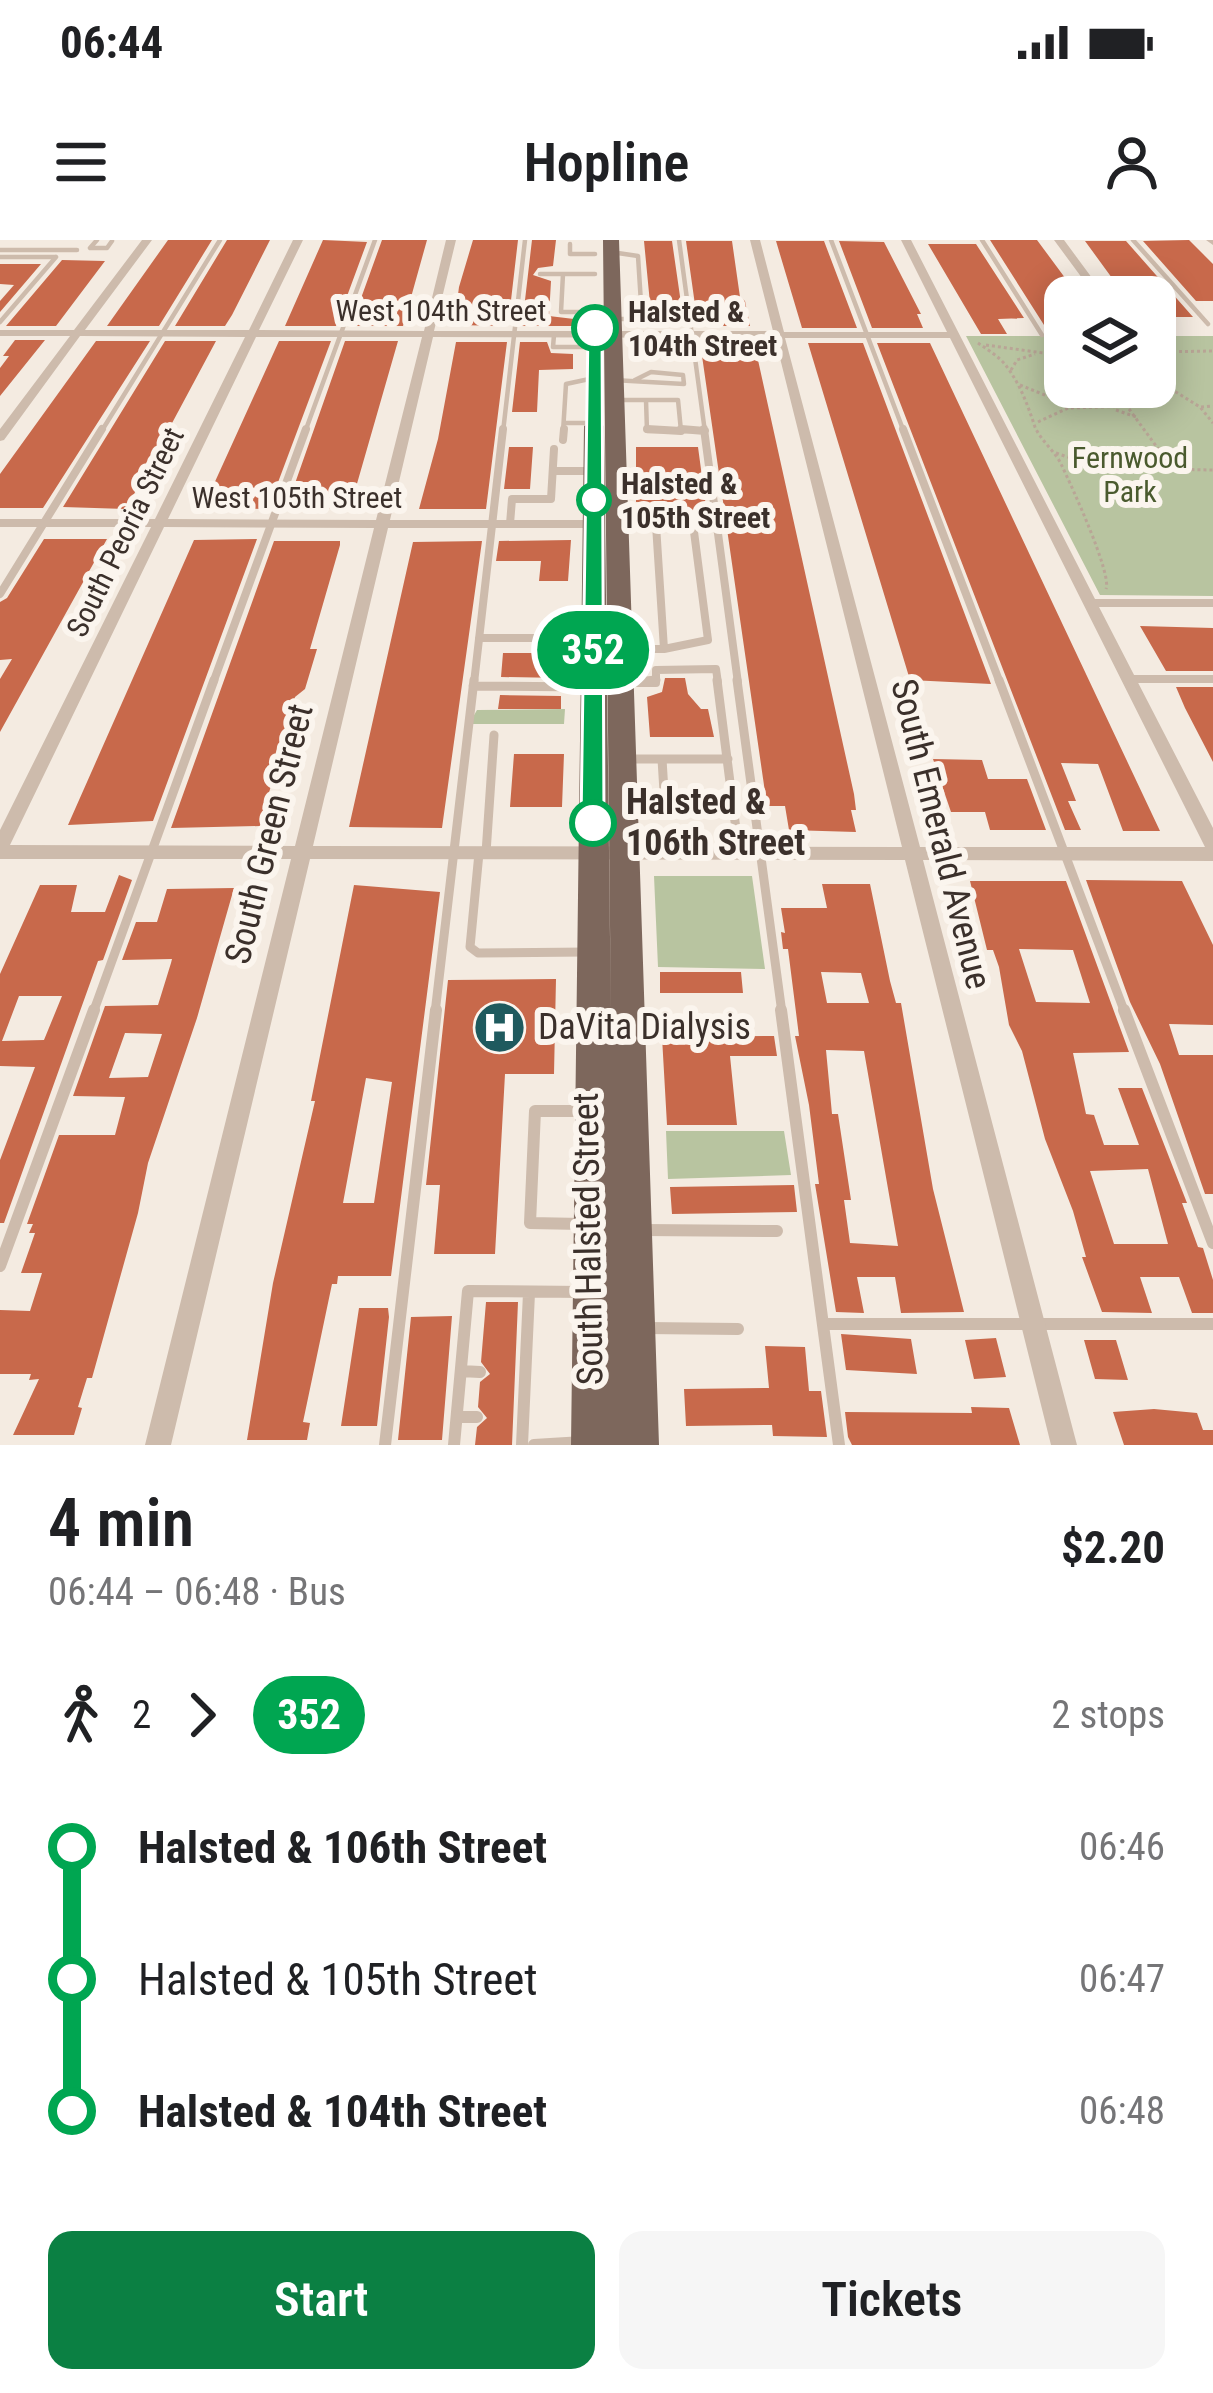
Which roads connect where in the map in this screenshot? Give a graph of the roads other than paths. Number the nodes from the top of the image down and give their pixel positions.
1 (97, 240) edge
2 (147, 240) edge
3 (220, 240) edge
4 (298, 240) edge
5 (375, 240) edge
6 (451, 240) edge
7 (525, 240) edge
8 (679, 240) edge
9 (755, 240) edge
10 (830, 240) edge
11 (906, 240) edge
12 (982, 240) edge
13 (1059, 240) edge
14 (1133, 240) edge
15 (112, 241) edge
16 (570, 244) dead end
17 (603, 247) edge
18 (76, 250) dead end
19 (0, 253) edge
20 (540, 274) dead end
21 (563, 274) junction
22 (595, 274) junction
23 (1086, 276) edge
24 (0, 322) edge
25 (1208, 324) dead end
26 (602, 329) junction
27 (0, 333) edge
28 (77, 334) junction
29 (162, 334) junction
30 (252, 334) junction
31 (340, 334) junction
32 (428, 334) junction
33 (514, 334) junction
34 (640, 335) junction
35 (692, 335) junction
36 (778, 335) junction
37 (867, 335) junction
38 (953, 335) junction
39 (1042, 335) dead end
40 (677, 345) dead end
41 (614, 385) junction
42 (646, 400) junction
43 (565, 423) junction
44 (594, 423) junction
45 (682, 430) junction
46 (705, 431) junction
47 (0, 437) edge
48 (563, 440) dead end
49 (554, 449) dead end
50 (553, 471) junction
51 (594, 471) junction
52 (0, 523) edge
53 (44, 523) junction
54 (159, 523) junction
55 (271, 524) junction
56 (381, 524) junction
57 (492, 524) junction
58 (510, 524) junction
59 (605, 524) junction
60 (0, 594) edge
61 (1089, 603) junction
62 (1213, 603) edge
63 (479, 638) junction
64 (606, 644) junction
65 (664, 649) junction
66 (1128, 679) junction
67 (1213, 679) edge
68 (607, 685) junction
69 (473, 686) junction
70 (494, 735) dead end
71 (622, 758) junction
72 (662, 759) junction
73 (728, 759) junction
74 (733, 808) junction
75 (0, 850) edge
76 (1213, 850) edge
77 (151, 852) junction
78 (301, 853) junction
79 (454, 853) junction
80 (483, 853) junction
81 (608, 853) junction
82 (739, 853) junction
83 (761, 853) junction
84 (912, 854) junction
85 (1064, 854) junction
86 (592, 952) junction
87 (593, 1111) junction
88 (593, 1224) junction
89 (632, 1229) junction
90 (777, 1231) dead end
91 (1213, 1243) edge
92 (0, 1266) edge
93 (529, 1292) junction
94 (594, 1292) junction
95 (824, 1324) junction
96 (1033, 1324) junction
97 (1213, 1324) edge
98 (635, 1328) junction
99 (738, 1329) dead end
100 (464, 1332) junction
101 (482, 1332) dead end
102 (460, 1371) junction
103 (480, 1372) dead end
104 (506, 1415) dead end
105 (523, 1415) junction
106 (457, 1417) junction
107 (477, 1417) dead end
108 (593, 1443) edge
109 (158, 1445) edge
110 (385, 1445) edge
111 (454, 1445) edge
112 (522, 1445) edge
113 (534, 1445) edge
114 (638, 1445) edge
115 (839, 1445) edge
116 (1064, 1445) edge

1 - 15 lane
2 - 28 street
3 - 29 lane
4 - 30 street, South Peoria Street
5 - 31 lane
6 - 32 street, South Green Street
7 - 33 lane
8 - 35 lane
9 - 36 street, South Emerald Avenue
10 - 37 lane
11 - 38 street
12 - 39 lane
13 - 23 street
14 - 25 lane
16 - 17 lane
17 - 22 main road, South Halsted Street
17 - 26 main road, South Halsted Street
17 - 26 lane
18 - 19 lane
19 - 24 lane
20 - 21 lane
21 - 22 lane
21 - 26 lane
22 - 26 main road, South Halsted Street
26 - 33 street, West 104th Street
26 - 34 street, West 104th Street
26 - 41 main road, South Halsted Street
27 - 28 street, West 104th Street
28 - 29 street, West 104th Street
28 - 47 street
29 - 30 street, West 104th Street
29 - 53 lane
30 - 31 street, West 104th Street
30 - 54 street, South Peoria Street
31 - 32 street, West 104th Street
31 - 55 lane
32 - 33 street, West 104th Street
32 - 56 street, South Green Street
33 - 57 lane
34 - 35 street, West 104th Street
34 - 40 lane
35 - 36 street, West 104th Street
35 - 46 lane
36 - 37 street, West 104th Street
36 - 84 street, South Emerald Avenue
37 - 38 street, West 104th Street
37 - 85 lane
38 - 61 street
41 - 41 lane
41 - 42 lane
41 - 43 lane
41 - 44 main road, South Halsted Street
41 - 59 main road, South Halsted Street
42 - 45 lane
42 - 45 lane
43 - 44 lane
43 - 48 lane
44 - 51 main road, South Halsted Street
45 - 46 lane
46 - 83 lane
49 - 50 lane
50 - 51 lane
50 - 58 lane
51 - 59 main road, South Halsted Street
52 - 53 street, West 105th Street
53 - 54 street, West 105th Street
53 - 60 lane
54 - 55 street, West 105th Street
54 - 75 street, South Peoria Street
55 - 56 street, West 105th Street
55 - 77 lane
56 - 57 street, West 105th Street
56 - 78 street, South Green Street
57 - 58 street, West 105th Street
57 - 63 lane
58 - 59 street, West 105th Street
59 - 64 main road, South Halsted Street
61 - 62 street
61 - 66 street
63 - 64 lane
63 - 69 lane
64 - 65 lane
64 - 68 main road, South Halsted Street
65 - 65 lane
66 - 67 lane
66 - 76 street
68 - 69 lane
68 - 71 main road, South Halsted Street
68 - 73 lane
68 - 81 main road, South Halsted Street
69 - 79 lane
70 - 80 lane
71 - 72 lane
71 - 81 main road, South Halsted Street
72 - 73 lane
72 - 74 lane
73 - 74 lane
74 - 82 lane
75 - 77 street
76 - 85 street
77 - 78 street
77 - 92 lane
78 - 79 street
78 - 109 street, South Green Street
79 - 80 street
79 - 110 lane
80 - 81 street
80 - 86 lane
81 - 82 street
81 - 86 main road, South Halsted Street
81 - 89 main road, South Halsted Street
82 - 83 street
83 - 84 street
83 - 95 lane
84 - 85 street
84 - 96 street, South Emerald Avenue
85 - 91 lane
86 - 87 main road, South Halsted Street
87 - 88 main road, South Halsted Street
87 - 88 lane
88 - 94 main road, South Halsted Street
89 - 90 lane
89 - 98 main road, South Halsted Street
93 - 94 lane
93 - 100 lane
93 - 105 lane
94 - 108 main road, South Halsted Street
95 - 96 lane
95 - 115 lane
96 - 97 lane
96 - 116 street, South Emerald Avenue
98 - 99 lane
98 - 114 main road, South Halsted Street
100 - 101 lane
100 - 102 lane
102 - 103 lane
102 - 106 lane
104 - 105 lane
105 - 112 lane
106 - 107 lane
106 - 111 lane
108 - 113 lane

